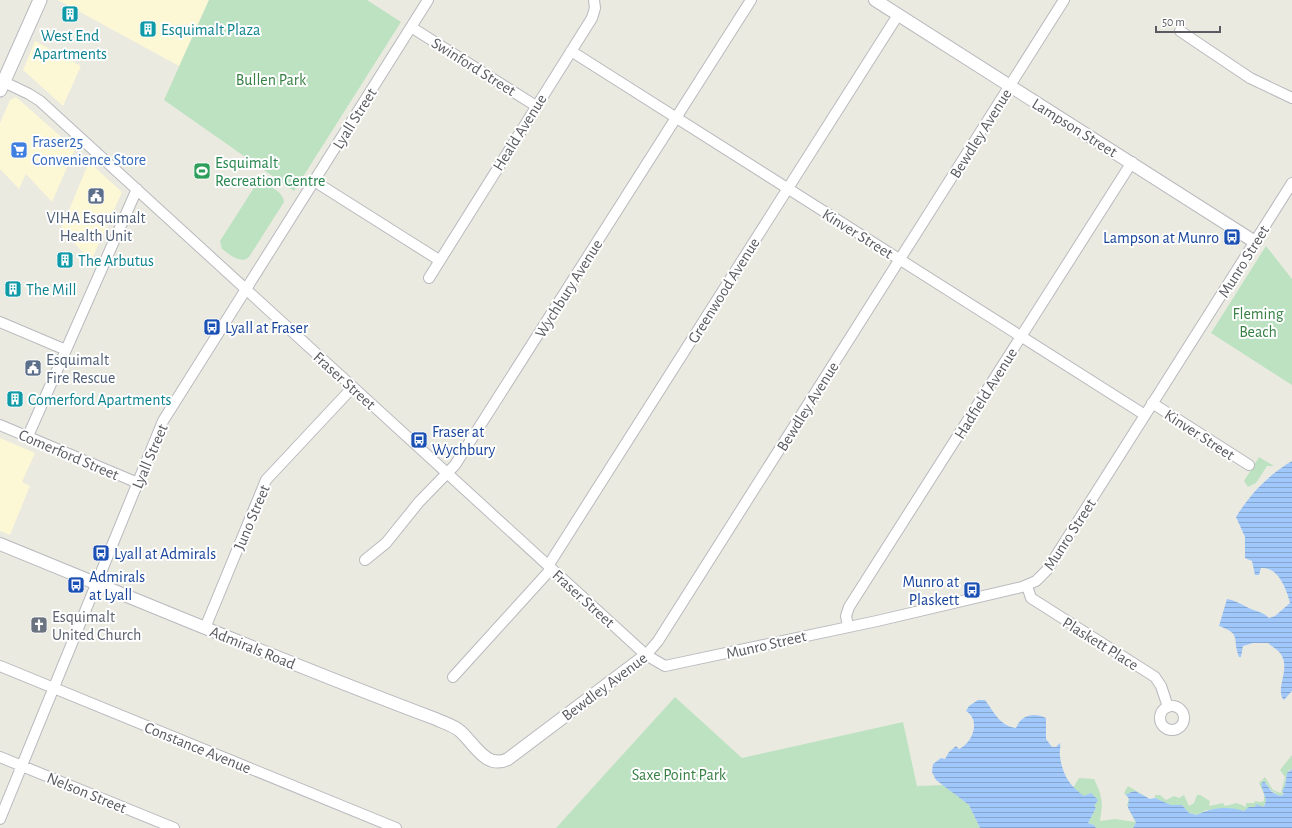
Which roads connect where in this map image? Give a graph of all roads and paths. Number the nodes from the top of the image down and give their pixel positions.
1 (40, 0) edge
2 (428, 0) edge
3 (751, 0) edge
4 (875, 0) edge
5 (1064, 0) edge
6 (594, 2) edge
7 (898, 15) junction
8 (411, 27) junction
9 (1180, 31) dead end
10 (571, 51) junction
11 (2, 86) edge
12 (1010, 86) junction
13 (1292, 98) edge
14 (536, 106) junction
15 (676, 118) junction
16 (1132, 162) junction
17 (314, 181) junction
18 (1292, 185) edge
19 (137, 189) junction
20 (788, 189) junction
21 (1255, 242) junction
22 (439, 260) junction
23 (900, 260) junction
24 (429, 278) dead end
25 (245, 288) junction
26 (0, 322) edge
27 (1021, 336) junction
28 (66, 350) junction
29 (353, 387) junction
30 (1152, 403) junction
31 (1145, 416) junction
32 (0, 424) edge
33 (28, 436) junction
34 (1249, 465) dead end
35 (447, 473) junction
36 (138, 483) junction
37 (0, 544) edge
38 (365, 560) dead end
39 (550, 567) junction
40 (96, 583) junction
41 (1027, 586) junction
42 (848, 626) junction
43 (206, 628) junction
44 (646, 655) junction
45 (0, 666) edge
46 (665, 666) joint
47 (453, 677) dead end
48 (54, 688) junction
49 (1168, 707) dead end
50 (0, 757) edge
51 (496, 763) joint
52 (22, 766) junction
53 (0, 819) edge
54 (174, 828) edge
55 (396, 828) edge

1 - 11 main road
2 - 8 street, Lyall Street
3 - 15 street, Wychbury Avenue
4 - 7 street, Lampson Street
5 - 12 street, Bewdley Avenue
6 - 10 street, Heald Avenue
7 - 12 street, Lampson Street
7 - 20 street, Greenwood Avenue
8 - 14 street, Swinford Street
8 - 17 street, Lyall Street
9 - 13 street
10 - 14 street, Heald Avenue
10 - 15 street, Kinver Street
11 - 19 street, Fraser Street
12 - 16 street, Lampson Street
12 - 23 street, Bewdley Avenue
14 - 22 street, Heald Avenue
15 - 20 street, Kinver Street
15 - 35 street, Wychbury Avenue
16 - 21 street, Lampson Street
16 - 27 street, Hadfield Avenue
17 - 22 street
17 - 25 street, Lyall Street
18 - 21 street, Munro Street
19 - 25 street, Fraser Street
19 - 28 street
20 - 23 street, Kinver Street
20 - 39 street, Greenwood Avenue
21 - 30 street, Munro Street
22 - 24 street, Heald Avenue
23 - 27 street, Kinver Street
23 - 44 street, Bewdley Avenue
25 - 29 street, Fraser Street
25 - 36 street, Lyall Street
26 - 28 street
27 - 31 street, Kinver Street
27 - 42 street, Hadfield Avenue
28 - 33 street
29 - 35 street, Fraser Street
29 - 43 street, Juno Street
30 - 31 street, Munro Street
30 - 34 street, Kinver Street
31 - 41 street, Munro Street
32 - 33 street, Comerford Street
33 - 36 street, Comerford Street
35 - 38 street, Wychbury Avenue
35 - 39 street, Fraser Street
36 - 40 street, Lyall Street
37 - 40 street, Admirals Road
39 - 44 street, Fraser Street
39 - 47 street, Greenwood Avenue
40 - 43 street, Admirals Road
40 - 48 street, Lyall Street
41 - 42 street, Munro Street
41 - 49 street, Plaskett Place
42 - 46 street, Munro Street
43 - 51 street, Admirals Road
44 - 46 street, Fraser Street
44 - 51 street, Bewdley Avenue
45 - 48 street, Constance Avenue
48 - 52 street, Lyall Street
48 - 55 street, Constance Avenue
50 - 52 street, Nelson Street
52 - 53 street, Lyall Street
52 - 54 street, Nelson Street

